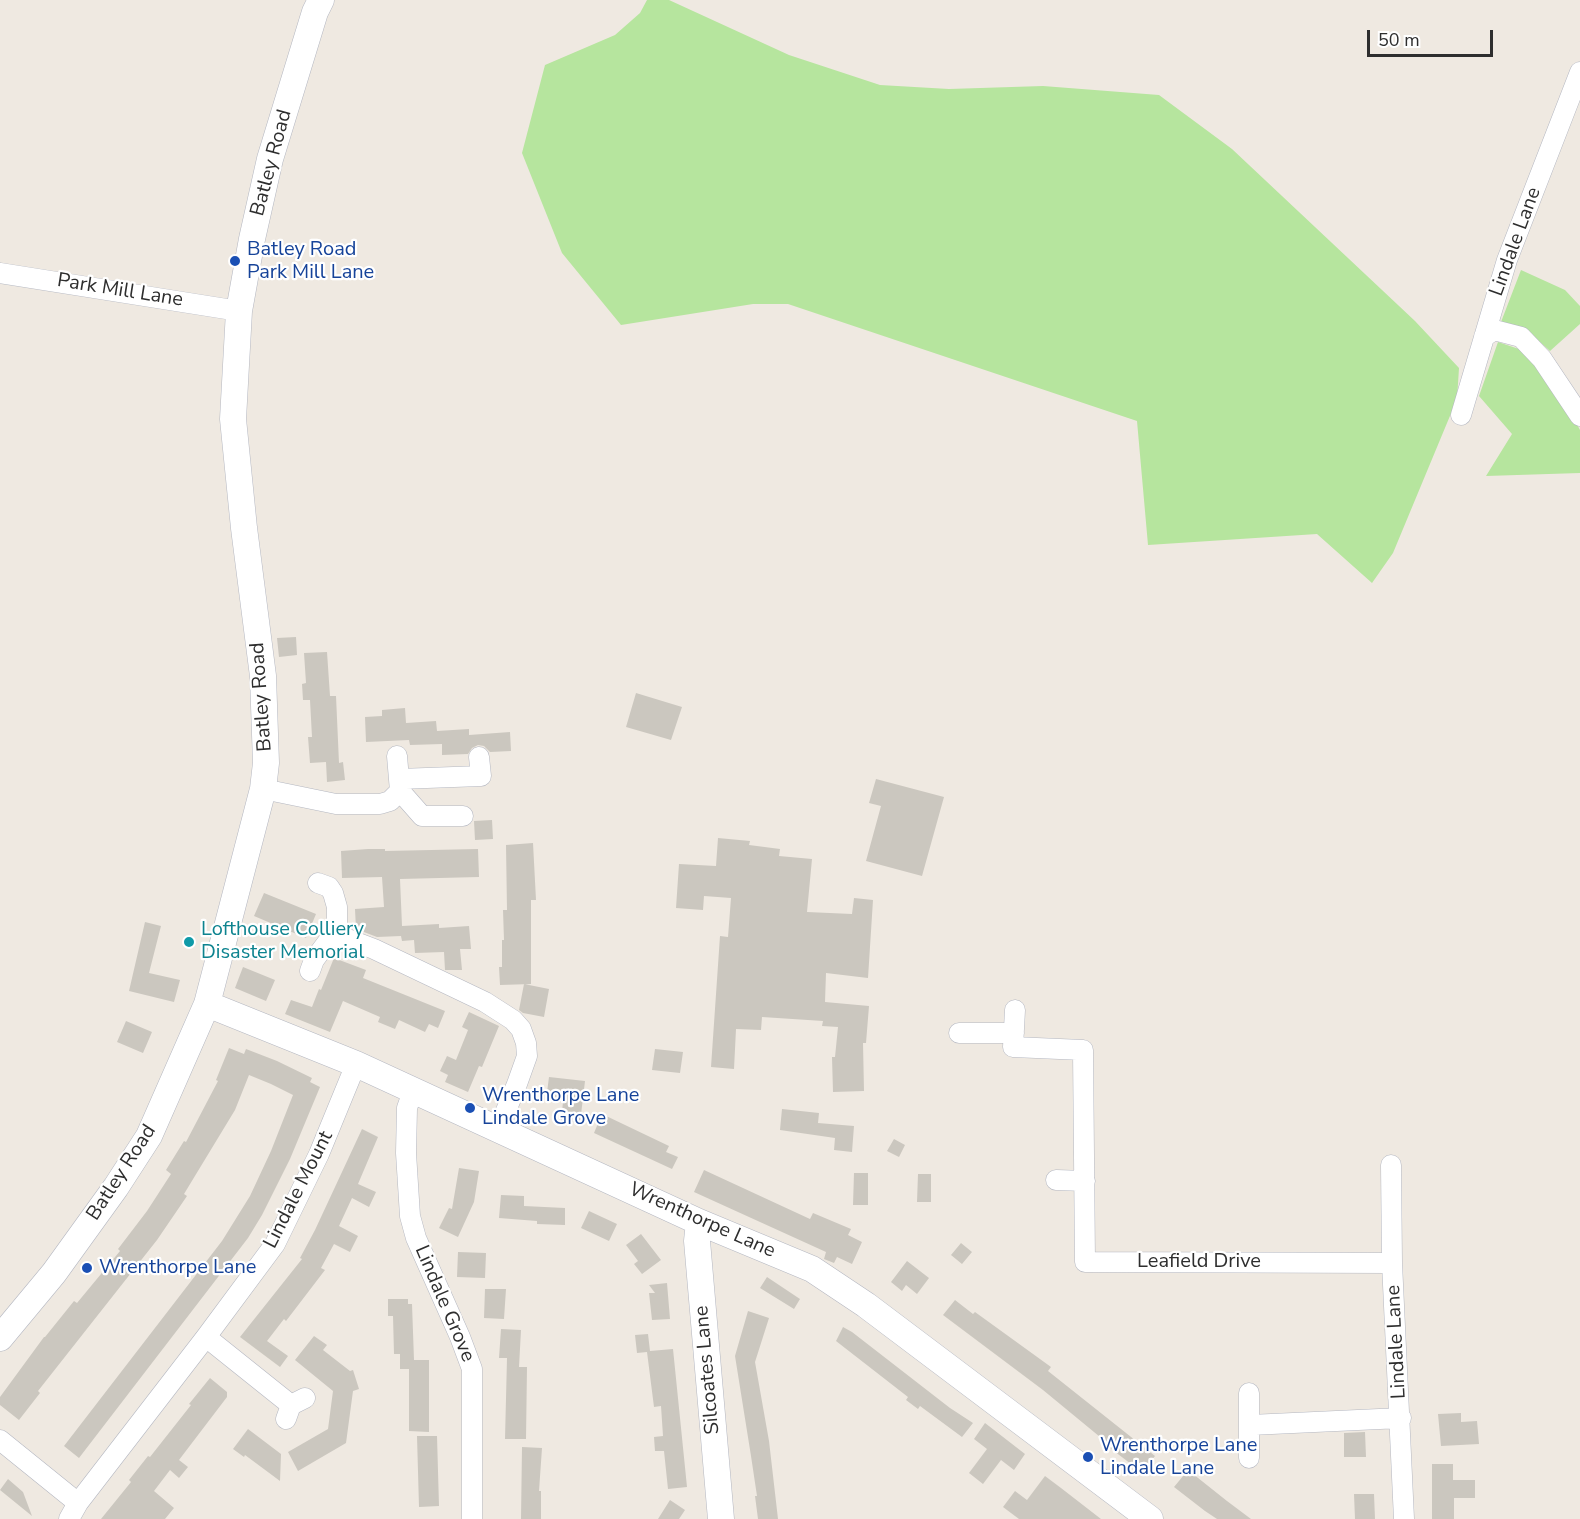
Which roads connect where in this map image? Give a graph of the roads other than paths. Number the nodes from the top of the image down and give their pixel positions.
1 (321, 0) edge
2 (1580, 72) edge
3 (0, 273) edge
4 (239, 311) junction
5 (1484, 337) junction
6 (1461, 415) dead end
7 (1580, 416) edge
8 (396, 756) dead end
9 (479, 756) dead end
10 (403, 783) junction
11 (263, 789) junction
12 (463, 816) dead end
13 (318, 883) dead end
14 (339, 933) junction
15 (310, 971) dead end
16 (207, 1004) junction
17 (1014, 1010) dead end
18 (959, 1033) dead end
19 (1014, 1033) junction
20 (356, 1064) junction
21 (413, 1091) junction
22 (498, 1130) junction
23 (1391, 1165) dead end
24 (1056, 1180) dead end
25 (1085, 1181) junction
26 (699, 1222) junction
27 (1392, 1263) junction
28 (206, 1337) junction
29 (0, 1338) edge
30 (1250, 1393) dead end
31 (294, 1407) dead end
32 (1401, 1418) junction
33 (1250, 1425) junction
34 (0, 1440) edge
35 (1249, 1458) dead end
36 (74, 1511) edge
37 (472, 1519) edge
38 (483, 1519) edge
39 (721, 1519) edge
40 (1150, 1519) edge
41 (1404, 1519) edge

1 - 4 street, Batley Road
2 - 5 street, Lindale Lane
3 - 4 street, Park Mill Lane
4 - 11 street, Batley Road
5 - 6 street, Lindale Lane
5 - 7 street
8 - 10 street
9 - 10 street
10 - 11 street
10 - 12 street
11 - 16 street, Batley Road
13 - 14 street
14 - 15 street
14 - 22 street
16 - 20 street, Wrenthorpe Lane
16 - 29 street, Batley Road
17 - 19 street
18 - 19 street
19 - 25 street, Leafield Drive
20 - 21 street, Wrenthorpe Lane
20 - 28 street, Lindale Mount
21 - 22 street, Wrenthorpe Lane
21 - 37 street, Lindale Grove
22 - 26 street, Wrenthorpe Lane
23 - 27 street, Lindale Lane
24 - 25 street
25 - 27 street, Leafield Drive
26 - 39 street, Silcoates Lane
26 - 40 street, Wrenthorpe Lane
27 - 32 street, Lindale Lane
28 - 31 street
28 - 36 street, Lindale Mount
30 - 33 street
32 - 33 street
32 - 41 street, Lindale Lane
33 - 35 street
34 - 36 street, Lindale Mount
37 - 38 street, Lindale Grove

